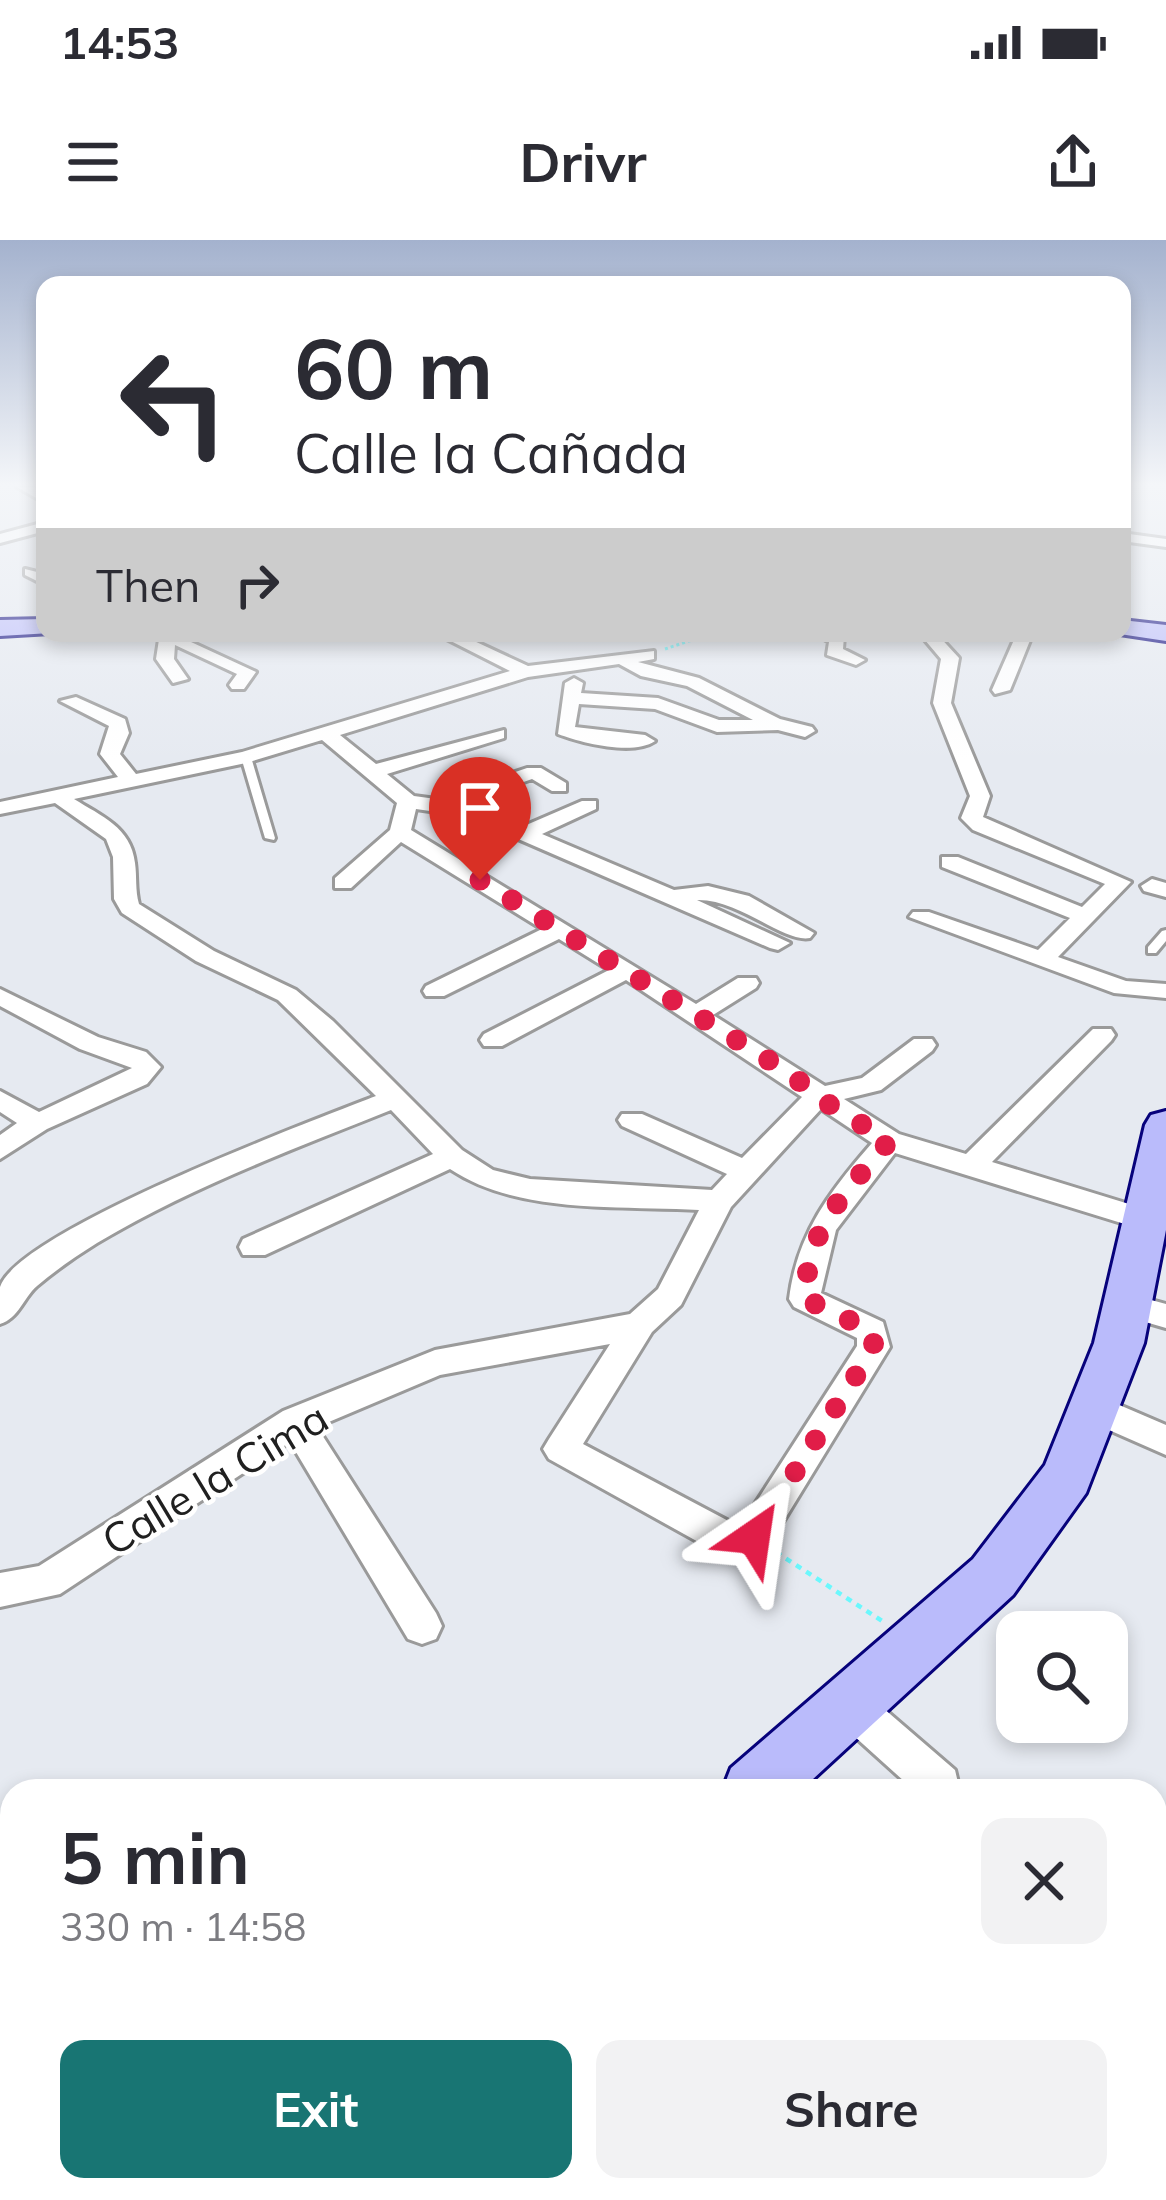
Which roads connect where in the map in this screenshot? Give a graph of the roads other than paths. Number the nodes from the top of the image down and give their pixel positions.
1 (36, 627) edge
2 (0, 628) edge
3 (1131, 629) edge
4 (1166, 633) edge
5 (167, 642) edge
6 (183, 642) edge
7 (462, 642) edge
8 (837, 642) edge
9 (935, 642) edge
10 (1021, 642) edge
11 (856, 660) dead end
12 (635, 661) junction
13 (526, 672) junction
14 (179, 679) dead end
15 (238, 686) dead end
16 (1001, 690) dead end
17 (571, 698) junction
18 (69, 701) dead end
19 (772, 726) junction
20 (805, 731) dead end
21 (327, 734) junction
22 (497, 734) dead end
23 (645, 742) dead end
24 (246, 758) junction
25 (372, 772) junction
26 (131, 781) junction
27 (560, 787) dead end
28 (63, 796) junction
29 (408, 801) junction
30 (444, 803) junction
31 (589, 805) dead end
32 (11, 806) edge
33 (0, 825) edge
34 (400, 832) junction
35 (523, 835) junction
36 (271, 838) dead end
37 (950, 862) dead end
38 (344, 884) dead end
39 (673, 898) junction
40 (921, 916) dead end
41 (1087, 916) junction
42 (560, 929) junction
43 (802, 933) dead end
44 (1166, 934) edge
45 (778, 943) dead end
46 (1152, 950) dead end
47 (1042, 960) junction
48 (627, 970) junction
49 (747, 983) dead end
50 (435, 991) dead end
51 (1166, 991) edge
52 (0, 995) edge
53 (695, 1015) junction
54 (1102, 1035) dead end
55 (493, 1040) dead end
56 (922, 1045) dead end
57 (817, 1097) junction
58 (396, 1098) junction
59 (0, 1100) edge
60 (632, 1120) dead end
61 (37, 1124) junction
62 (1166, 1125) edge
63 (889, 1141) junction
64 (0, 1149) edge
65 (452, 1157) junction
66 (970, 1167) junction
67 (745, 1171) junction
68 (719, 1201) junction
69 (254, 1247) dead end
70 (1144, 1278) edge
71 (0, 1312) edge
72 (641, 1323) junction
73 (1096, 1408) junction
74 (295, 1421) junction
75 (1166, 1441) edge
76 (0, 1590) edge
77 (422, 1626) dead end
78 (847, 1703) junction
79 (767, 1779) edge
80 (931, 1779) edge

1 - 2 street
3 - 4 street
5 - 14 street
6 - 15 street
7 - 13 street
8 - 11 street
9 - 41 street
10 - 16 street
12 - 13 street
12 - 17 street
12 - 19 street
13 - 21 street
17 - 19 street
17 - 23 street
18 - 26 street
19 - 20 street
21 - 24 street
21 - 25 street
22 - 25 street
24 - 26 street
24 - 36 lane
25 - 29 street
26 - 28 street
27 - 30 street
28 - 32 street
28 - 58 street
29 - 30 street
29 - 34 street
30 - 35 street
31 - 35 street
32 - 33 street
34 - 38 street
34 - 42 street
35 - 39 street
37 - 41 street
39 - 43 street
39 - 45 street
40 - 47 street
41 - 47 street
42 - 48 street
42 - 50 street
44 - 46 lane
47 - 51 street
48 - 53 street
48 - 55 street
49 - 53 street
52 - 61 street
53 - 57 street
54 - 66 street
56 - 57 street
57 - 63 street
57 - 67 street
58 - 65 street
58 - 71 street
59 - 61 street
60 - 67 street
61 - 64 street
62 - 70 street
63 - 66 street
63 - 72 street
65 - 68 street
65 - 69 street
66 - 70 street
67 - 68 street
68 - 72 street
70 - 73 street
72 - 74 street, Calle la Cima
73 - 75 street
73 - 78 street
74 - 76 street, Calle la Cima
74 - 77 street
78 - 79 street
78 - 80 street

